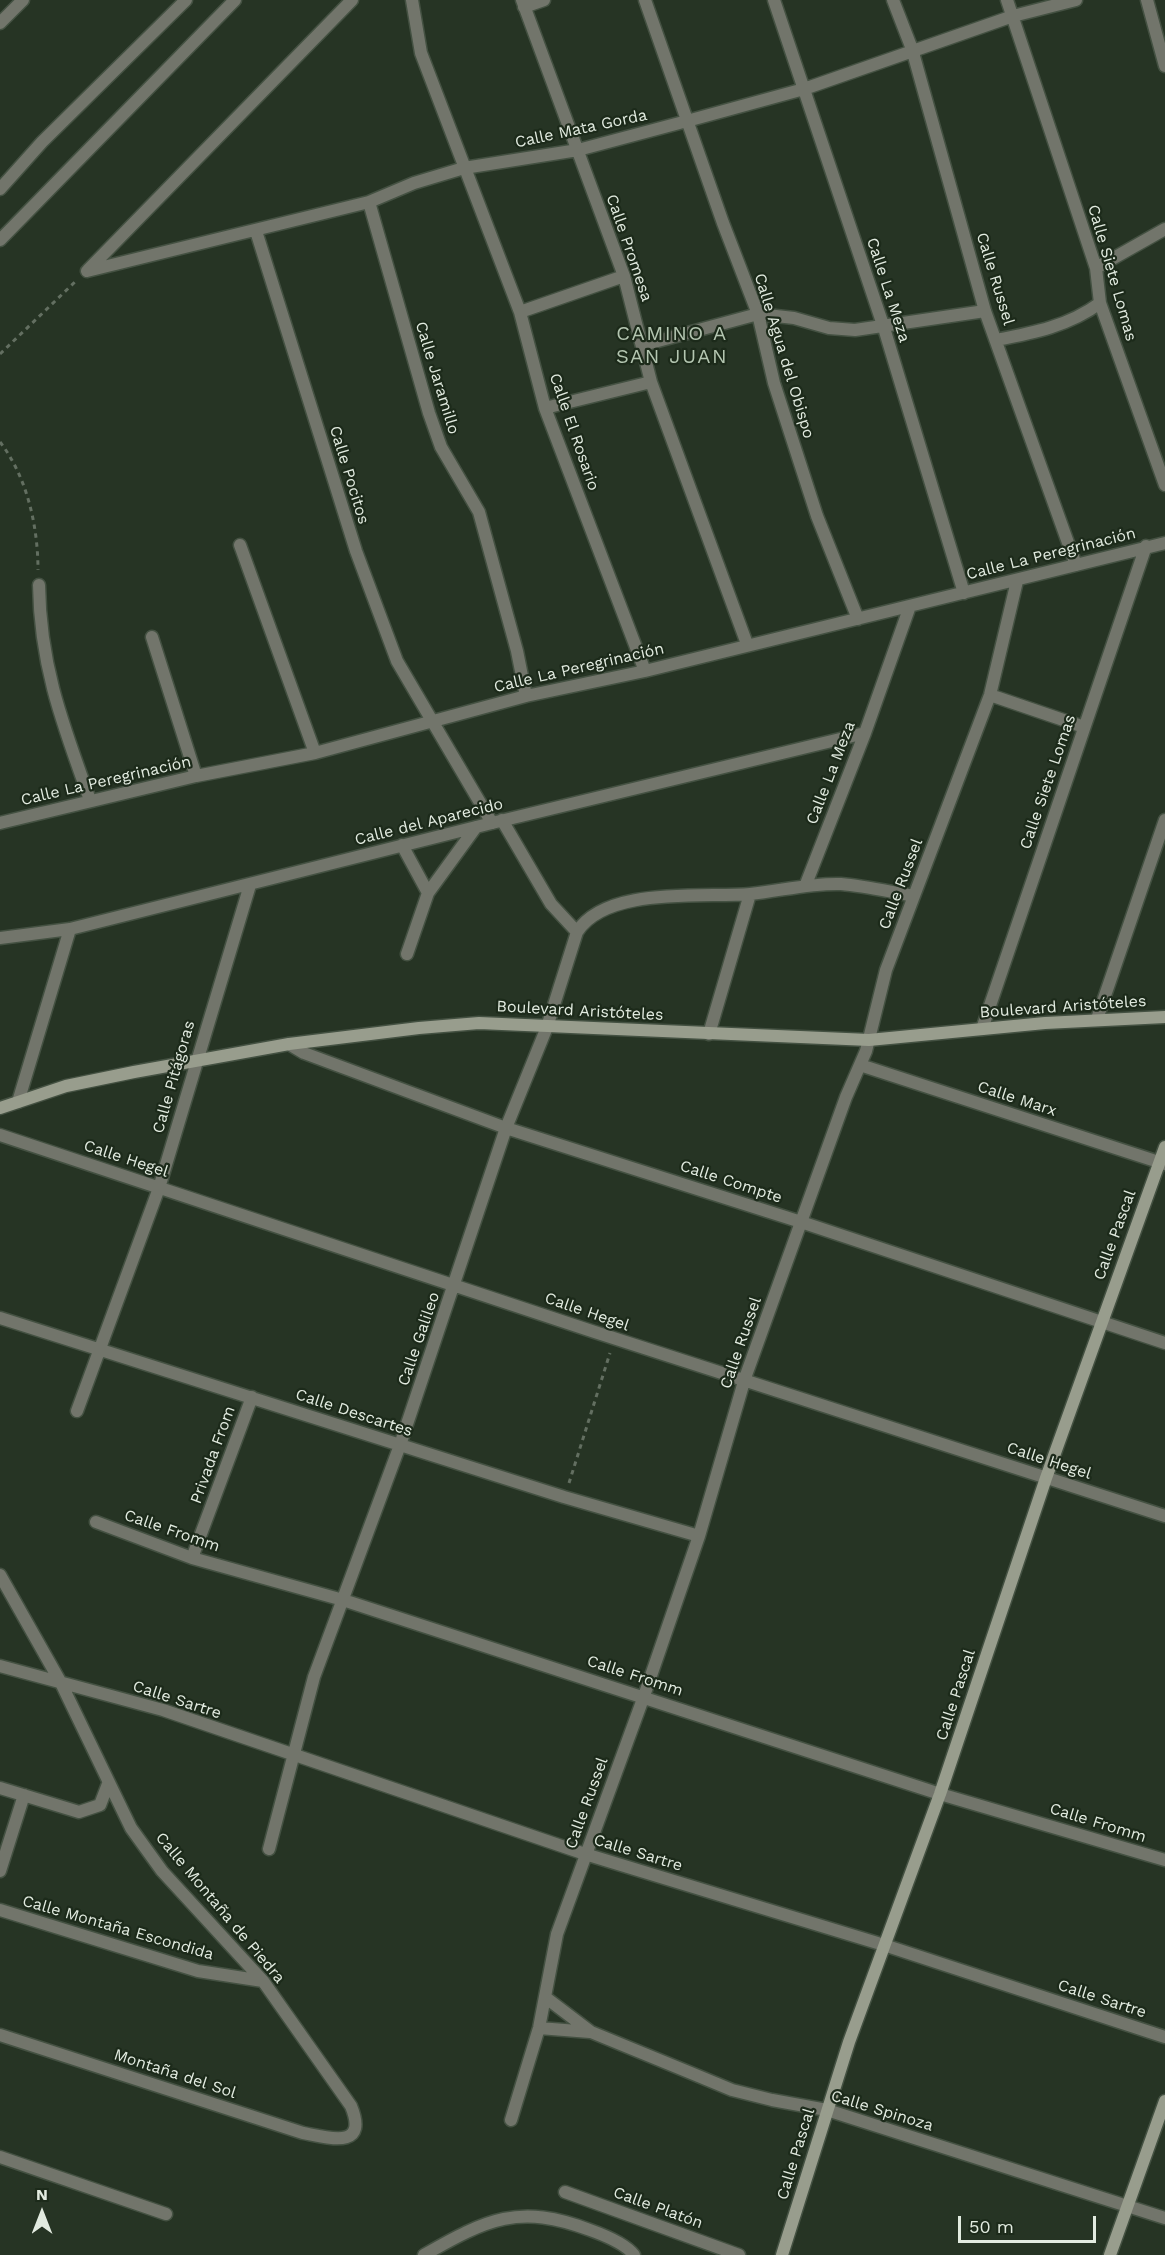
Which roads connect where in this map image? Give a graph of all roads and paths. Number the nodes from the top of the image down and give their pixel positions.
1 (22, 0) edge
2 (186, 0) edge
3 (235, 0) edge
4 (352, 0) edge
5 (412, 0) edge
6 (544, 0) edge
7 (645, 0) edge
8 (774, 0) edge
9 (893, 0) edge
10 (1007, 0) edge
11 (1076, 0) edge
12 (1147, 0) edge
13 (523, 4) edge
14 (1013, 16) junction
15 (0, 24) edge
16 (912, 49) junction
17 (1165, 66) edge
18 (804, 89) junction
19 (687, 122) junction
20 (578, 150) junction
21 (464, 168) junction
22 (0, 189) edge
23 (369, 202) junction
24 (1165, 229) edge
25 (256, 231) junction
26 (0, 240) edge
27 (1096, 268) junction
28 (87, 271) junction
29 (624, 276) junction
30 (1100, 303) junction
31 (985, 311) junction
32 (520, 312) junction
33 (758, 314) junction
34 (884, 328) junction
35 (996, 340) junction
36 (643, 345) junction
37 (0, 354) edge
38 (651, 382) junction
39 (545, 408) junction
40 (0, 442) edge
41 (1165, 485) edge
42 (1165, 543) edge
43 (240, 545) dead end
44 (1146, 546) junction
45 (1076, 565) junction
46 (1017, 581) junction
47 (39, 585) joint
48 (964, 593) junction
49 (910, 606) junction
50 (858, 619) junction
51 (152, 637) dead end
52 (747, 644) junction
53 (645, 670) junction
54 (990, 695) junction
55 (526, 696) junction
56 (432, 720) junction
57 (1084, 727) junction
58 (865, 733) junction
59 (315, 753) junction
60 (196, 776) junction
61 (90, 800) junction
62 (1165, 820) edge
63 (497, 821) junction
64 (0, 823) edge
65 (476, 827) junction
66 (402, 845) junction
67 (806, 884) junction
68 (250, 885) junction
69 (428, 893) junction
70 (750, 894) junction
71 (914, 896) junction
72 (70, 929) junction
73 (577, 932) junction
74 (0, 938) edge
75 (407, 954) dead end
76 (1165, 1017) edge
77 (1097, 1019) junction
78 (548, 1027) junction
79 (982, 1029) junction
80 (709, 1034) junction
81 (869, 1040) junction
82 (289, 1044) junction
83 (195, 1061) junction
84 (860, 1065) junction
85 (18, 1102) junction
86 (0, 1108) edge
87 (506, 1128) junction
88 (0, 1135) edge
89 (1165, 1147) edge
90 (1162, 1163) edge
91 (159, 1188) junction
92 (801, 1222) junction
93 (455, 1285) junction
94 (0, 1318) edge
95 (1101, 1320) junction
96 (614, 1340) junction
97 (1165, 1343) edge
98 (101, 1350) junction
99 (745, 1378) junction
100 (252, 1397) junction
101 (77, 1411) dead end
102 (400, 1444) junction
103 (1046, 1478) junction
104 (564, 1497) junction
105 (1165, 1516) edge
106 (96, 1522) dead end
107 (699, 1536) junction
108 (192, 1558) junction
109 (0, 1575) edge
110 (343, 1600) junction
111 (0, 1666) edge
112 (61, 1683) junction
113 (644, 1696) junction
114 (294, 1756) junction
115 (108, 1784) junction
116 (0, 1788) edge
117 (940, 1794) junction
118 (24, 1795) junction
119 (269, 1849) dead end
120 (585, 1854) junction
121 (1165, 1860) edge
122 (0, 1871) edge
123 (0, 1910) edge
124 (884, 1945) junction
125 (263, 1981) junction
126 (545, 1997) junction
127 (538, 2028) junction
128 (591, 2032) junction
129 (0, 2035) edge
130 (1165, 2037) edge
131 (1165, 2101) edge
132 (827, 2110) junction
133 (511, 2121) dead end
134 (340, 2140) joint
135 (0, 2157) edge
136 (565, 2192) dead end
137 (1128, 2207) junction
138 (166, 2214) dead end
139 (1165, 2218) edge
140 (424, 2255) edge
141 (634, 2255) edge
142 (739, 2255) edge
143 (782, 2255) edge
144 (1110, 2255) edge

1 - 15 street
2 - 22 street
3 - 26 street
4 - 28 street
5 - 21 street, Calle El Rosario
6 - 13 street
7 - 19 street, Calle Agua del Obispo
8 - 18 street, Calle La Meza
9 - 16 street, Calle Russel
10 - 14 street, Calle Siete Lomas
11 - 14 street, Calle Mata Gorda
12 - 17 street
13 - 20 street, Calle Promesa
14 - 16 street, Calle Mata Gorda
14 - 27 street, Calle Siete Lomas
16 - 18 street, Calle Mata Gorda
16 - 31 street, Calle Russel
18 - 19 street, Calle Mata Gorda
18 - 34 street, Calle La Meza
19 - 20 street, Calle Mata Gorda
19 - 33 street, Calle Agua del Obispo
20 - 21 street, Calle Mata Gorda
20 - 29 street, Calle Promesa
21 - 23 street, Calle Mata Gorda
21 - 32 street, Calle El Rosario
23 - 25 street, Calle Mata Gorda
23 - 55 street, Calle Jaramillo
24 - 27 street
25 - 28 street, Calle Mata Gorda
25 - 56 street, Calle Pocitos
27 - 30 street, Calle Siete Lomas
28 - 37 path
29 - 32 street
29 - 36 street, Calle Promesa
30 - 35 street
30 - 41 street, Calle Siete Lomas
31 - 34 street
31 - 35 street, Calle Russel
32 - 39 street, Calle El Rosario
33 - 34 street
33 - 36 street
33 - 50 street, Calle Agua del Obispo
34 - 48 street, Calle La Meza
35 - 45 street, Calle Russel
36 - 38 street, Calle Promesa
38 - 39 street
38 - 52 street, Calle Promesa
39 - 53 street, Calle El Rosario
40 - 47 path
42 - 44 street, Calle La Peregrinación
43 - 59 street
44 - 45 street, Calle La Peregrinación
44 - 57 street, Calle Siete Lomas
45 - 46 street, Calle La Peregrinación
46 - 48 street, Calle La Peregrinación
46 - 54 street, Calle Russel
47 - 61 street
48 - 49 street, Calle La Peregrinación
49 - 50 street, Calle La Peregrinación
49 - 58 street, Calle La Meza
50 - 52 street, Calle La Peregrinación
51 - 60 street
52 - 53 street, Calle La Peregrinación
53 - 55 street, Calle La Peregrinación
54 - 57 street
54 - 71 street, Calle Russel
55 - 56 street, Calle La Peregrinación
56 - 59 street, Calle La Peregrinación
56 - 63 street, Calle Pocitos
57 - 79 street, Calle Siete Lomas
58 - 63 street, Calle del Aparecido
58 - 67 street, Calle La Meza
59 - 60 street, Calle La Peregrinación
60 - 61 street, Calle La Peregrinación
61 - 64 street, Calle La Peregrinación
62 - 77 street
63 - 65 street, Calle del Aparecido
63 - 73 street, Calle Pocitos
65 - 66 street, Calle del Aparecido
65 - 69 street
66 - 68 street, Calle del Aparecido
66 - 69 street
67 - 70 street
67 - 71 street
68 - 72 street, Calle del Aparecido
68 - 83 street, Calle Pitágoras
69 - 75 street
70 - 73 street
70 - 80 street
71 - 81 street, Calle Russel
72 - 74 street, Calle del Aparecido
72 - 85 street
73 - 78 street, Calle Galileo
76 - 77 street, Boulevard Aristóteles
77 - 79 street, Boulevard Aristóteles
78 - 80 street, Boulevard Aristóteles
78 - 82 street, Boulevard Aristóteles
78 - 87 street, Calle Galileo
79 - 81 street, Boulevard Aristóteles
80 - 81 street, Boulevard Aristóteles
81 - 84 street, Calle Russel
82 - 83 street, Boulevard Aristóteles
82 - 87 street, Calle Compte
83 - 85 street, Boulevard Aristóteles
83 - 91 street, Calle Pitágoras
84 - 90 street, Calle Marx
84 - 92 street, Calle Russel
85 - 86 street, Boulevard Aristóteles
87 - 92 street, Calle Compte
87 - 93 street, Calle Galileo
88 - 91 street, Calle Hegel
89 - 90 street, Calle Pascal
90 - 95 street, Calle Pascal
91 - 93 street, Calle Hegel
91 - 98 street, Calle Pitágoras
92 - 95 street, Calle Compte
92 - 99 street, Calle Russel
93 - 96 street, Calle Hegel
93 - 102 street, Calle Galileo
94 - 98 street, Calle Descartes
95 - 97 street, Calle Compte
95 - 103 street, Calle Pascal
96 - 99 street, Calle Hegel
96 - 104 path
98 - 100 street, Calle Descartes
98 - 101 street, Calle Pitágoras
99 - 103 street, Calle Hegel
99 - 107 street, Calle Russel
100 - 102 street, Calle Descartes
100 - 108 street, Privada From
102 - 104 street, Calle Descartes
102 - 110 street, Calle Galileo
103 - 105 street, Calle Hegel
103 - 117 street, Calle Pascal
104 - 107 street, Calle Descartes
106 - 108 street, Calle Fromm
107 - 113 street, Calle Russel
108 - 110 street, Calle Fromm
109 - 112 street, Calle Montaña de Piedra
110 - 113 street, Calle Fromm
110 - 114 street, Calle Galileo
111 - 112 street, Calle Sartre
112 - 114 street, Calle Sartre
112 - 115 street, Calle Montaña de Piedra
113 - 117 street, Calle Fromm
113 - 120 street, Calle Russel
114 - 119 street, Calle Galileo
114 - 120 street, Calle Sartre
115 - 118 street
115 - 125 street, Calle Montaña de Piedra
116 - 118 street
117 - 121 street, Calle Fromm
117 - 124 street, Calle Pascal
118 - 122 street
120 - 124 street, Calle Sartre
120 - 126 street, Calle Russel
123 - 125 street, Calle Montaña Escondida
124 - 130 street, Calle Sartre
124 - 132 street, Calle Pascal
125 - 134 street, Calle Montaña de Piedra
126 - 127 street, Calle Russel
126 - 128 street, Calle Spinoza
127 - 128 street, Calle Spinoza
127 - 133 street, Calle Russel
128 - 132 street, Calle Spinoza
129 - 134 street, Montaña del Sol
131 - 137 street
132 - 137 street, Calle Spinoza
132 - 143 street, Calle Pascal
135 - 138 street
136 - 142 street, Calle Platón
137 - 139 street, Calle Spinoza
137 - 144 street
140 - 141 street

